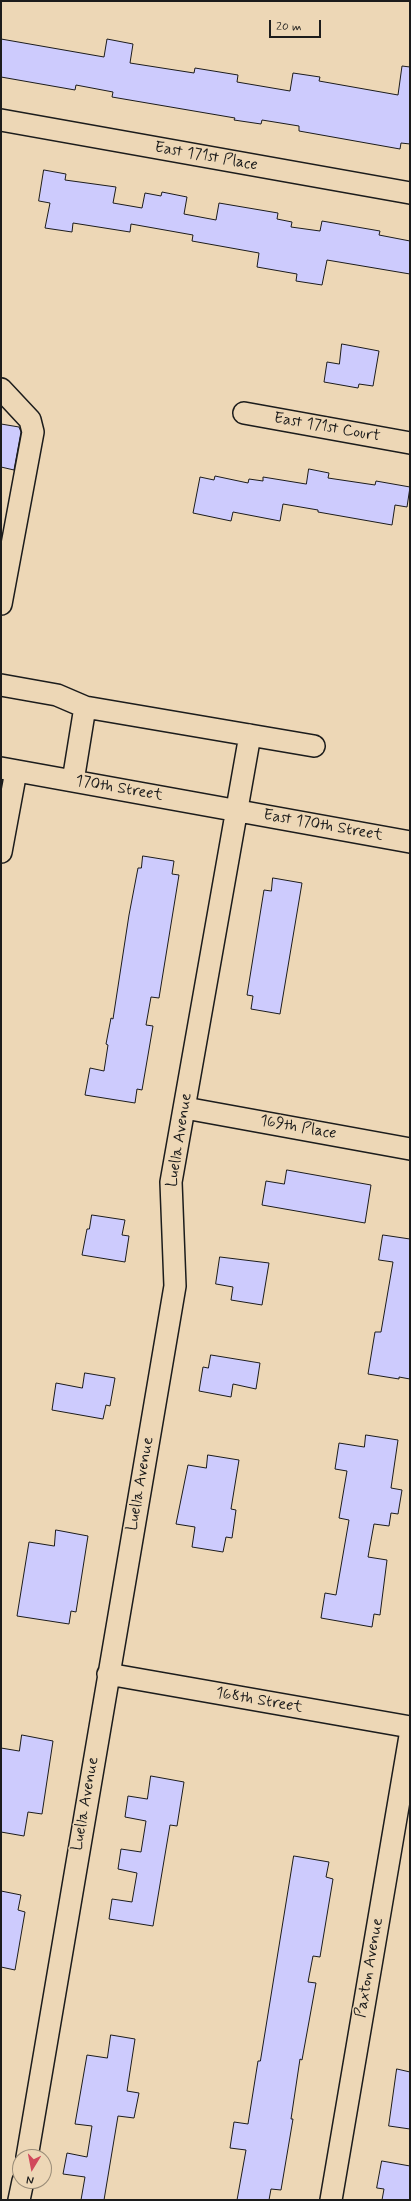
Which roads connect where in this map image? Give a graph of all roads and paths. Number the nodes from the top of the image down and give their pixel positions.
1 (1, 120) edge
2 (410, 193) edge
3 (1, 389) edge
4 (244, 413) dead end
5 (410, 443) edge
6 (1, 604) edge
7 (1, 685) edge
8 (85, 707) junction
9 (250, 735) junction
10 (314, 746) dead end
11 (9, 769) edge
12 (73, 781) junction
13 (236, 810) junction
14 (410, 842) edge
15 (1, 851) edge
16 (185, 1108) junction
17 (410, 1149) edge
18 (108, 1674) junction
19 (410, 1726) edge
20 (410, 1736) edge
21 (28, 2149) edge
22 (21, 2189) edge
23 (19, 2200) edge
24 (331, 2200) edge

1 - 2 street, East 171st Place
3 - 6 street
4 - 5 street, East 171st Court
7 - 8 street
8 - 9 street
8 - 12 street
9 - 10 street
9 - 13 street, Luella Avenue
11 - 12 street, 170th Street
11 - 15 street
12 - 13 street, 170th Street
13 - 14 street, East 170th Street
13 - 16 street, Luella Avenue
16 - 17 street, 169th Place
16 - 18 street, Luella Avenue
18 - 19 street, 168th Street
18 - 21 street, Luella Avenue
20 - 24 street, Paxton Avenue
22 - 23 street

